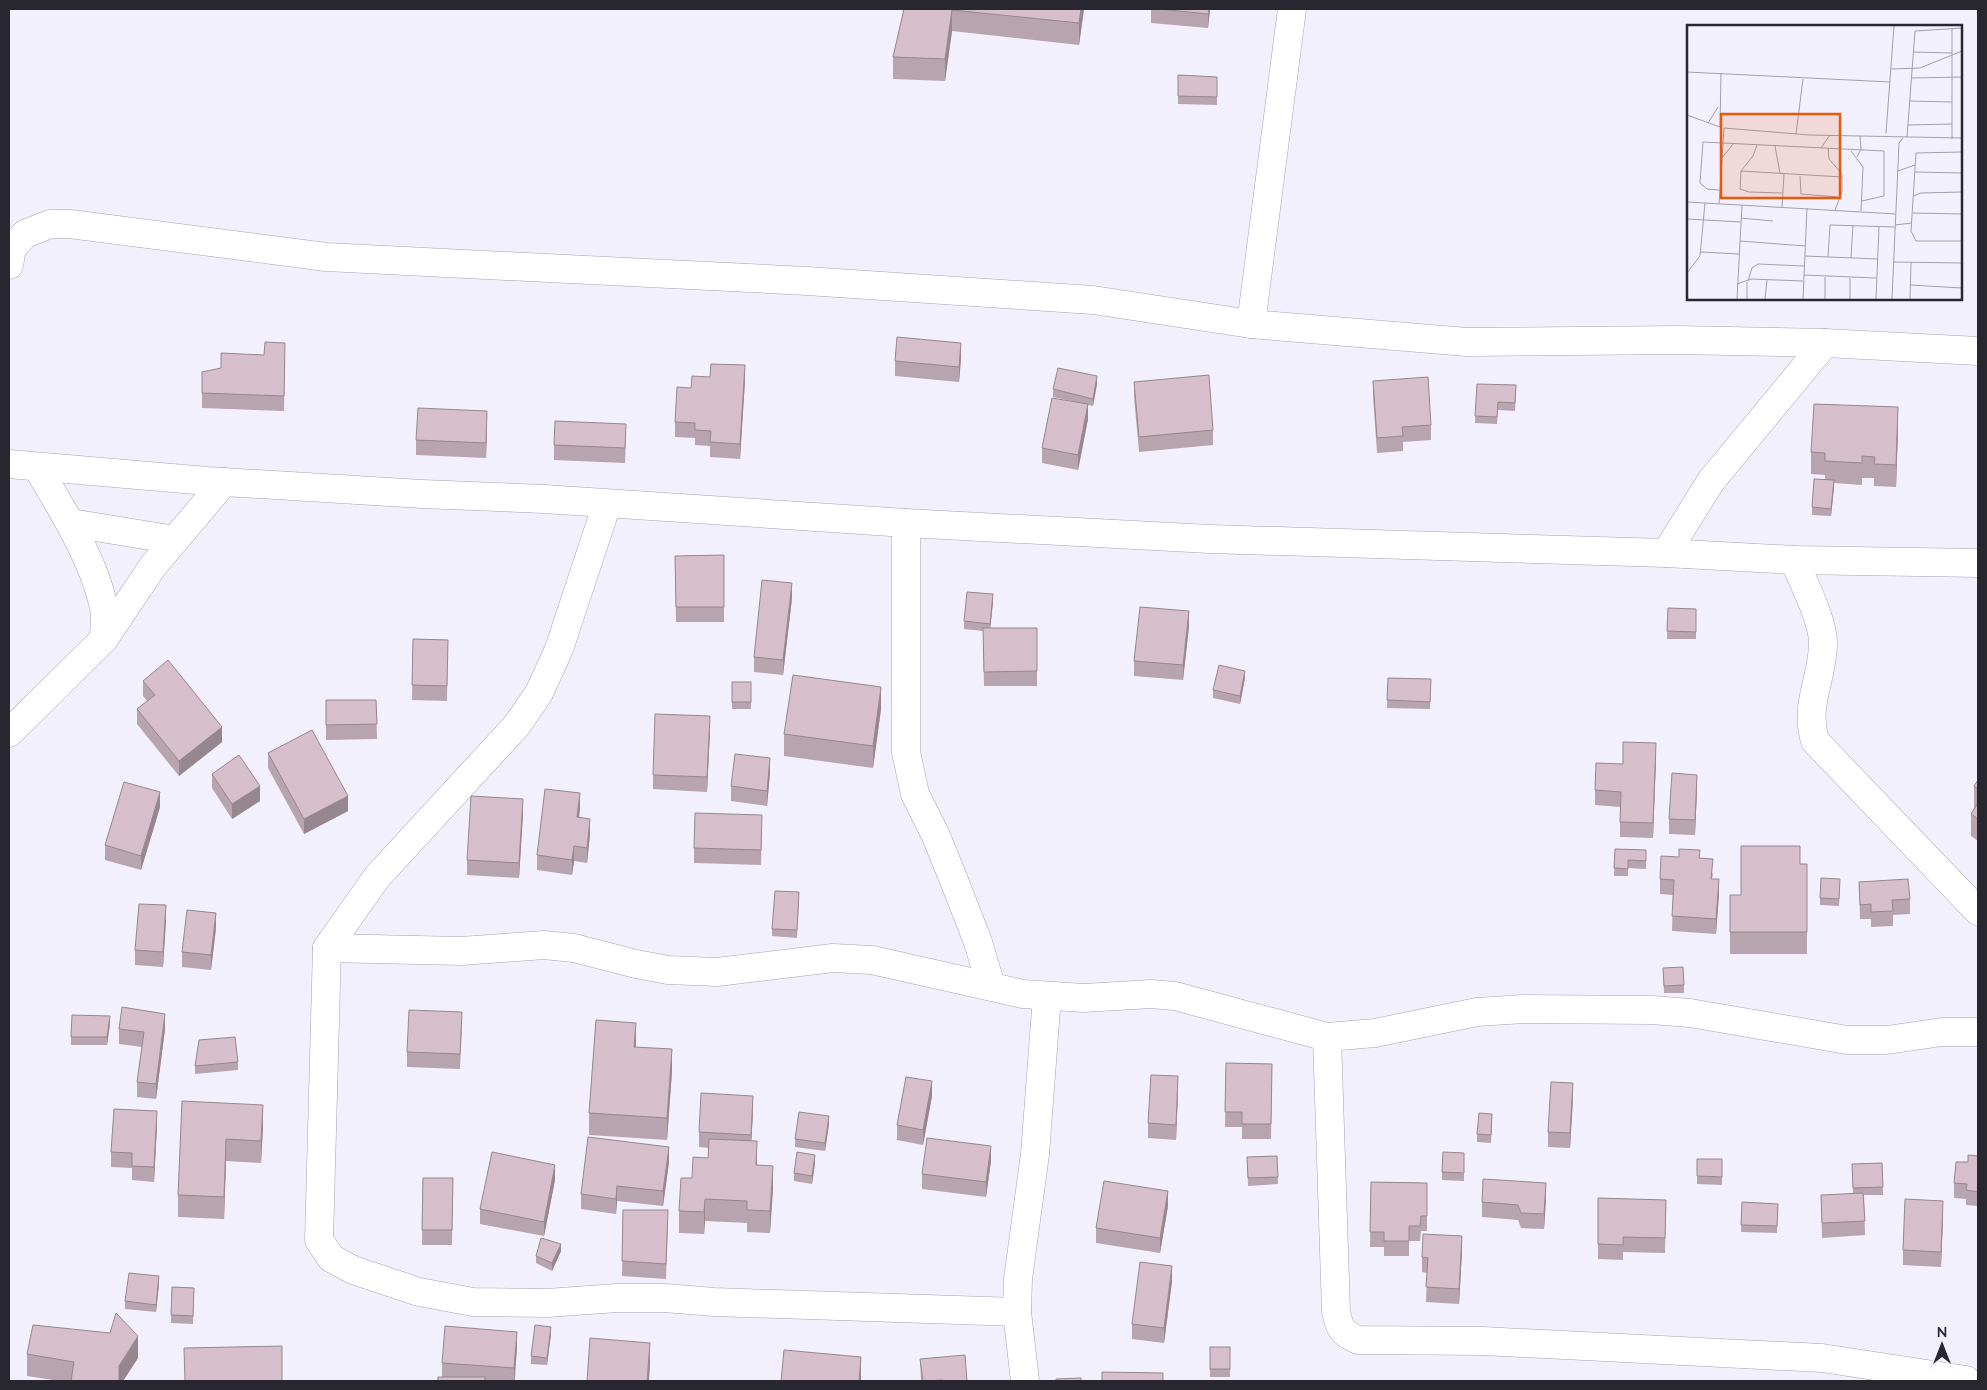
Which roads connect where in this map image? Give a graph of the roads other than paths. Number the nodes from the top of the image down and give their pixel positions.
1 (1292, 9) edge
2 (17, 230) edge
3 (9, 265) edge
4 (1251, 324) junction
5 (1825, 343) junction
6 (1978, 351) edge
7 (9, 464) edge
8 (37, 467) junction
9 (224, 482) junction
10 (607, 504) junction
11 (71, 523) junction
12 (906, 523) junction
13 (175, 540) junction
14 (1666, 553) junction
15 (1794, 560) junction
16 (1978, 563) edge
17 (104, 639) junction
18 (9, 733) edge
19 (1978, 911) edge
20 (327, 948) junction
21 (991, 986) junction
22 (1047, 996) junction
23 (1978, 1032) edge
24 (1327, 1037) junction
25 (1017, 1312) junction
26 (1970, 1378) edge
27 (1025, 1381) edge

1 - 4 street
2 - 3 street
2 - 4 street
4 - 5 street
5 - 6 street
5 - 14 street
7 - 8 street
8 - 9 street
8 - 11 street
9 - 10 street
9 - 13 street
10 - 12 street
10 - 20 street
11 - 13 street
11 - 17 street
12 - 14 street
12 - 21 street
13 - 17 street
14 - 15 street
15 - 16 street
15 - 19 street
17 - 18 street
20 - 21 street
20 - 25 street
21 - 22 street
22 - 24 street
22 - 25 street
23 - 24 street
24 - 26 street
25 - 27 street

